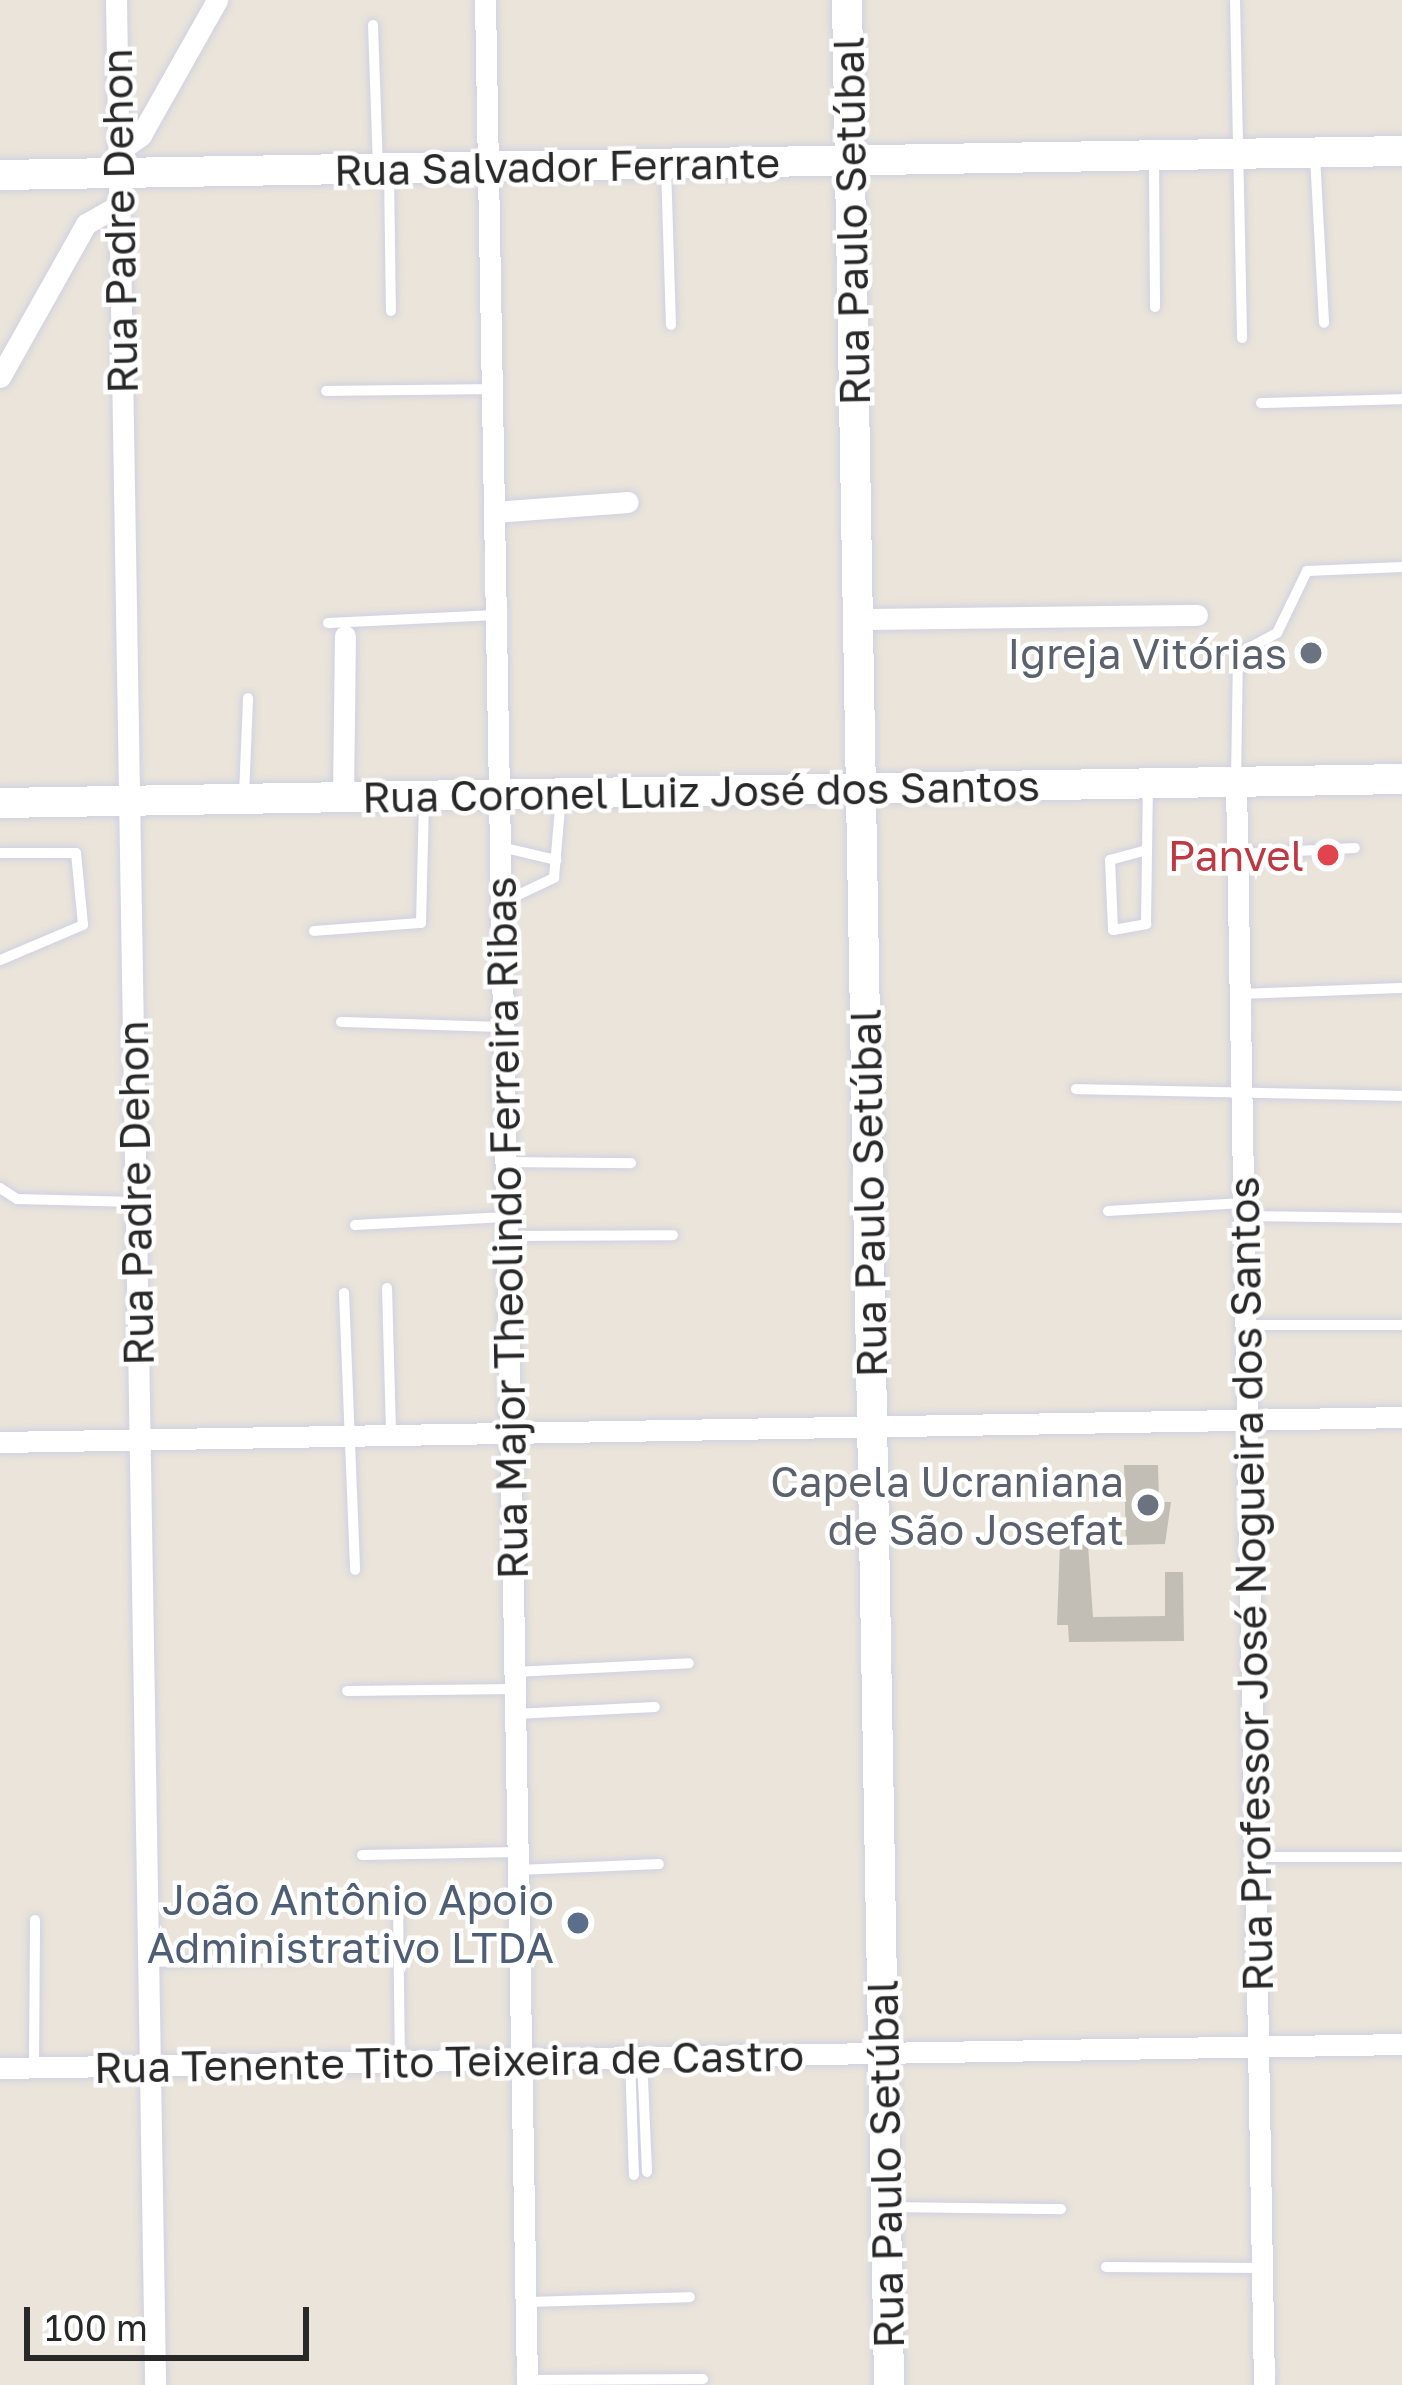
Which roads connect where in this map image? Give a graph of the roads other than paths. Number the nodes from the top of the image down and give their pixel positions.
1 (116, 0) edge
2 (217, 0) edge
3 (485, 0) edge
4 (847, 0) edge
5 (1235, 0) edge
6 (373, 25) dead end
7 (1402, 151) edge
8 (1315, 152) junction
9 (1238, 154) junction
10 (1154, 155) junction
11 (850, 160) junction
12 (118, 163) junction
13 (666, 164) junction
14 (488, 167) junction
15 (383, 169) junction
16 (0, 176) edge
17 (119, 205) junction
18 (1155, 307) dead end
19 (391, 311) dead end
20 (1324, 323) dead end
21 (671, 325) dead end
22 (1242, 338) dead end
23 (0, 376) edge
24 (492, 389) junction
25 (326, 391) dead end
26 (1402, 399) edge
27 (1261, 404) dead end
28 (628, 502) dead end
29 (494, 512) junction
30 (1402, 567) edge
31 (496, 615) junction
32 (1197, 615) dead end
33 (858, 620) junction
34 (336, 630) joint
35 (248, 698) dead end
36 (1402, 779) edge
37 (1236, 782) junction
38 (1148, 784) junction
39 (861, 788) junction
40 (561, 793) junction
41 (499, 794) junction
42 (424, 796) junction
43 (343, 797) junction
44 (244, 798) junction
45 (129, 800) junction
46 (0, 802) edge
47 (500, 847) junction
48 (1355, 848) dead end
49 (1147, 850) junction
50 (0, 853) edge
51 (1237, 854) junction
52 (556, 860) junction
53 (501, 903) junction
54 (314, 931) dead end
55 (0, 960) edge
56 (1402, 988) edge
57 (1239, 994) junction
58 (340, 1022) dead end
59 (503, 1027) junction
60 (1076, 1089) dead end
61 (1241, 1096) junction
62 (1402, 1096) edge
63 (505, 1162) junction
64 (631, 1163) dead end
65 (0, 1188) edge
66 (136, 1202) junction
67 (1243, 1210) junction
68 (1108, 1211) dead end
69 (1402, 1218) edge
70 (356, 1225) dead end
71 (506, 1227) junction
72 (673, 1235) dead end
73 (387, 1288) dead end
74 (344, 1293) dead end
75 (1245, 1325) junction
76 (1402, 1325) edge
77 (1402, 1418) edge
78 (1247, 1420) junction
79 (872, 1427) junction
80 (510, 1433) junction
81 (350, 1436) junction
82 (391, 1436) junction
83 (140, 1440) junction
84 (0, 1442) edge
85 (355, 1570) dead end
86 (688, 1663) dead end
87 (514, 1680) junction
88 (346, 1690) dead end
89 (655, 1707) dead end
90 (515, 1714) junction
91 (362, 1855) dead end
92 (1254, 1857) junction
93 (1402, 1857) edge
94 (518, 1862) junction
95 (659, 1864) dead end
96 (398, 1903) dead end
97 (35, 1920) dead end
98 (304, 1957) dead end
99 (148, 1963) junction
100 (1402, 2044) edge
101 (1258, 2046) junction
102 (884, 2053) junction
103 (636, 2057) junction
104 (521, 2059) junction
105 (400, 2062) junction
106 (150, 2066) junction
107 (0, 2068) edge
108 (34, 2068) junction
109 (641, 2174) dead end
110 (886, 2207) junction
111 (1061, 2209) dead end
112 (1106, 2267) dead end
113 (1262, 2268) junction
114 (690, 2296) dead end
115 (525, 2302) junction
116 (703, 2379) dead end
117 (527, 2383) edge
118 (155, 2385) edge
119 (889, 2385) edge
120 (1264, 2385) edge

1 - 12 street, Rua Padre Dehon
2 - 12 street
3 - 14 street, Rua Major Theolindo Ferreira Ribas
4 - 11 main road, Rua Paulo Setúbal
5 - 9 lane
6 - 15 lane
7 - 8 main road, Rua Salvador Ferrante
8 - 9 main road, Rua Salvador Ferrante
8 - 20 lane
9 - 10 main road, Rua Salvador Ferrante
9 - 22 lane
10 - 11 main road, Rua Salvador Ferrante
10 - 18 lane
11 - 13 main road, Rua Salvador Ferrante
11 - 33 main road, Rua Paulo Setúbal
12 - 15 main road, Rua Salvador Ferrante
12 - 16 main road, Rua Salvador Ferrante
12 - 17 street, Rua Padre Dehon
13 - 14 main road, Rua Salvador Ferrante
13 - 21 lane
14 - 15 main road, Rua Salvador Ferrante
14 - 24 street, Rua Major Theolindo Ferreira Ribas
15 - 19 lane
17 - 23 street
17 - 45 street, Rua Padre Dehon
24 - 25 lane
24 - 29 street, Rua Major Theolindo Ferreira Ribas
26 - 27 lane
28 - 29 street
29 - 31 street, Rua Major Theolindo Ferreira Ribas
30 - 37 lane
31 - 34 lane
31 - 41 street, Rua Major Theolindo Ferreira Ribas
32 - 33 street
33 - 39 main road, Rua Paulo Setúbal
34 - 43 street
35 - 44 lane
36 - 37 main road, Rua Coronel Luiz José dos Santos
37 - 38 main road, Rua Coronel Luiz José dos Santos
37 - 51 street, Rua Professor José Nogueira dos Santos
38 - 39 main road, Rua Coronel Luiz José dos Santos
38 - 49 lane
39 - 40 main road, Rua Coronel Luiz José dos Santos
39 - 79 main road, Rua Paulo Setúbal
40 - 41 main road, Rua Coronel Luiz José dos Santos
40 - 52 lane
41 - 42 main road, Rua Coronel Luiz José dos Santos
41 - 47 street, Rua Major Theolindo Ferreira Ribas
42 - 43 main road, Rua Coronel Luiz José dos Santos
42 - 54 lane
43 - 44 main road, Rua Coronel Luiz José dos Santos
44 - 45 main road, Rua Coronel Luiz José dos Santos
45 - 46 main road, Rua Coronel Luiz José dos Santos
45 - 66 street, Rua Padre Dehon
47 - 52 lane
47 - 53 street, Rua Major Theolindo Ferreira Ribas
48 - 51 lane
49 - 49 lane
50 - 55 lane
51 - 57 street, Rua Professor José Nogueira dos Santos
52 - 53 lane
53 - 59 street, Rua Major Theolindo Ferreira Ribas
56 - 57 lane
57 - 61 street, Rua Professor José Nogueira dos Santos
58 - 59 lane
59 - 63 street, Rua Major Theolindo Ferreira Ribas
60 - 61 lane
61 - 62 lane
61 - 67 street, Rua Professor José Nogueira dos Santos
63 - 64 lane
63 - 71 street, Rua Major Theolindo Ferreira Ribas
65 - 66 lane
66 - 83 street, Rua Padre Dehon
67 - 68 lane
67 - 69 lane
67 - 75 street, Rua Professor José Nogueira dos Santos
70 - 71 lane
71 - 72 lane
71 - 80 street, Rua Major Theolindo Ferreira Ribas
73 - 82 lane
74 - 81 lane
75 - 76 lane
75 - 78 street, Rua Professor José Nogueira dos Santos
77 - 78 street
78 - 79 street
78 - 92 street, Rua Professor José Nogueira dos Santos
79 - 80 street
79 - 102 main road, Rua Paulo Setúbal
80 - 82 street
80 - 87 street, Rua Major Theolindo Ferreira Ribas
81 - 82 street
81 - 83 street
81 - 85 lane
83 - 84 street
83 - 99 street, Rua Padre Dehon
86 - 87 lane
87 - 88 lane
87 - 90 street, Rua Major Theolindo Ferreira Ribas
89 - 90 lane
90 - 94 street, Rua Major Theolindo Ferreira Ribas
91 - 94 lane
92 - 93 lane
92 - 101 street, Rua Professor José Nogueira dos Santos
94 - 95 lane
94 - 104 street, Rua Major Theolindo Ferreira Ribas
96 - 105 lane
97 - 108 lane
98 - 99 lane
99 - 106 street, Rua Padre Dehon
100 - 101 street, Rua Tenente Tito Teixeira de Castro
101 - 102 street, Rua Tenente Tito Teixeira de Castro
101 - 113 street, Rua Professor José Nogueira dos Santos
102 - 103 street, Rua Tenente Tito Teixeira de Castro
102 - 110 main road, Rua Paulo Setúbal
103 - 104 street, Rua Tenente Tito Teixeira de Castro
103 - 109 lane
104 - 105 street, Rua Tenente Tito Teixeira de Castro
104 - 115 street, Rua Major Theolindo Ferreira Ribas
105 - 106 street, Rua Tenente Tito Teixeira de Castro
106 - 108 street, Rua Tenente Tito Teixeira de Castro
106 - 118 street, Rua Padre Dehon
107 - 108 street, Rua Tenente Tito Teixeira de Castro
110 - 111 lane
110 - 119 main road, Rua Paulo Setúbal
112 - 113 lane
113 - 120 street, Rua Professor José Nogueira dos Santos
114 - 115 lane
115 - 117 street, Rua Major Theolindo Ferreira Ribas
116 - 117 lane

